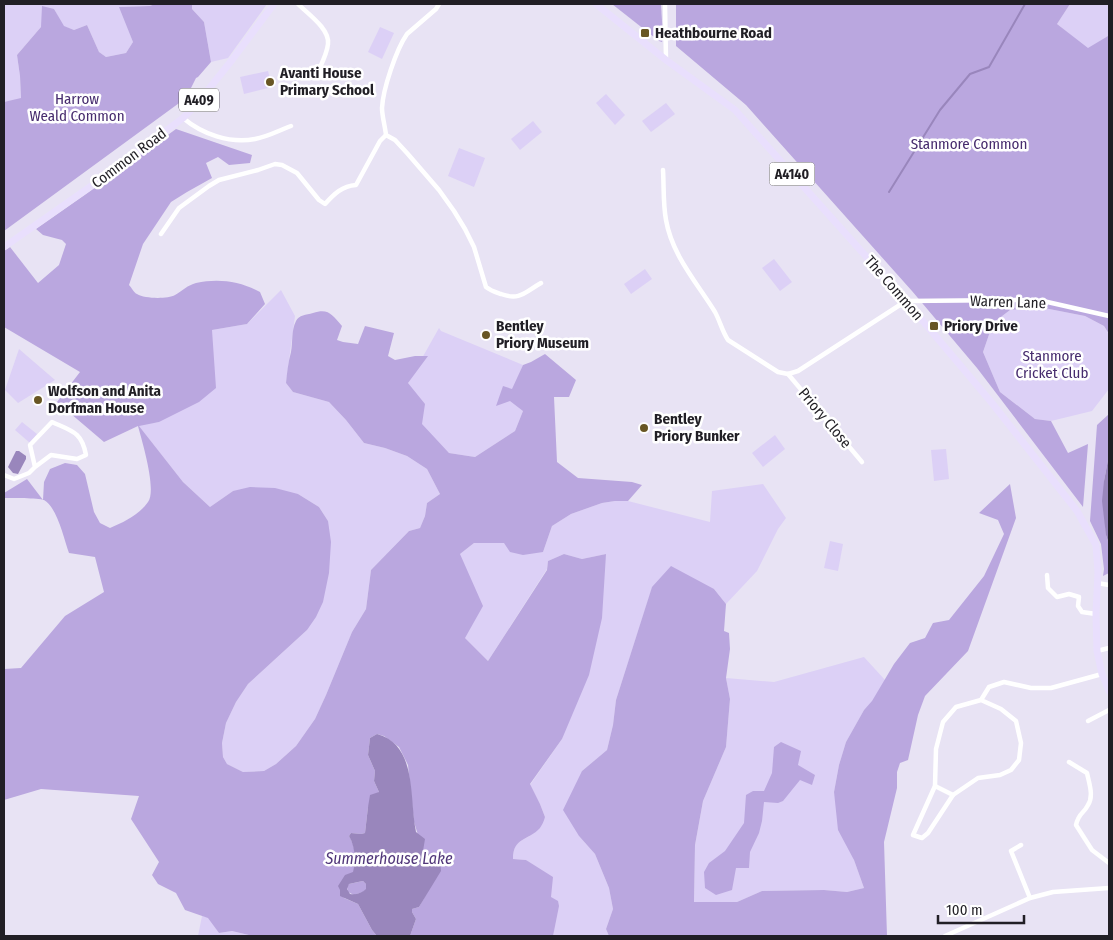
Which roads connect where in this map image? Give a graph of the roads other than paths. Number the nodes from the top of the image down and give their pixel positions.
1 (274, 4) edge
2 (298, 4) edge
3 (439, 4) edge
4 (596, 4) edge
5 (665, 4) edge
6 (666, 60) junction
7 (317, 74) dead end
8 (183, 118) junction
9 (291, 126) dead end
10 (386, 135) junction
11 (663, 170) dead end
12 (161, 234) dead end
13 (4, 247) edge
14 (541, 283) dead end
15 (906, 301) junction
16 (1109, 316) edge
17 (788, 374) junction
18 (862, 462) dead end
19 (35, 467) junction
20 (4, 474) edge
21 (1047, 575) dead end
22 (1097, 583) junction
23 (1109, 585) edge
24 (1096, 614) junction
25 (1109, 648) edge
26 (1097, 651) junction
27 (1102, 674) junction
28 (1109, 691) edge
29 (981, 700) junction
30 (1109, 710) edge
31 (1088, 721) dead end
32 (1069, 762) dead end
33 (935, 786) junction
34 (953, 795) junction
35 (1021, 845) dead end
36 (1109, 863) edge
37 (1109, 888) edge
38 (1030, 898) junction
39 (961, 930) junction
40 (944, 936) edge
41 (959, 936) edge

1 - 8 main road, Common Road / A409
2 - 7 street
3 - 10 street
4 - 6 main road, The Common / A4140
5 - 6 street
6 - 15 main road, The Common / A4140
8 - 9 street
8 - 13 main road, Common Road / A409
10 - 12 street
10 - 14 street
11 - 17 street
15 - 16 street, Warren Lane
15 - 17 street
15 - 22 main road, The Common / A4140
17 - 18 street, Priory Close
19 - 19 street
19 - 20 street
21 - 24 street
22 - 23 street
22 - 24 main road, The Common / A4140
24 - 26 main road, The Common / A4140
25 - 26 street
26 - 27 main road, The Common / A4140
27 - 28 main road, A4140
27 - 29 street
29 - 33 street
29 - 34 street
30 - 31 street
32 - 36 street
33 - 34 street
33 - 34 street
35 - 38 street
37 - 38 street
38 - 39 street
39 - 40 street
39 - 41 street

